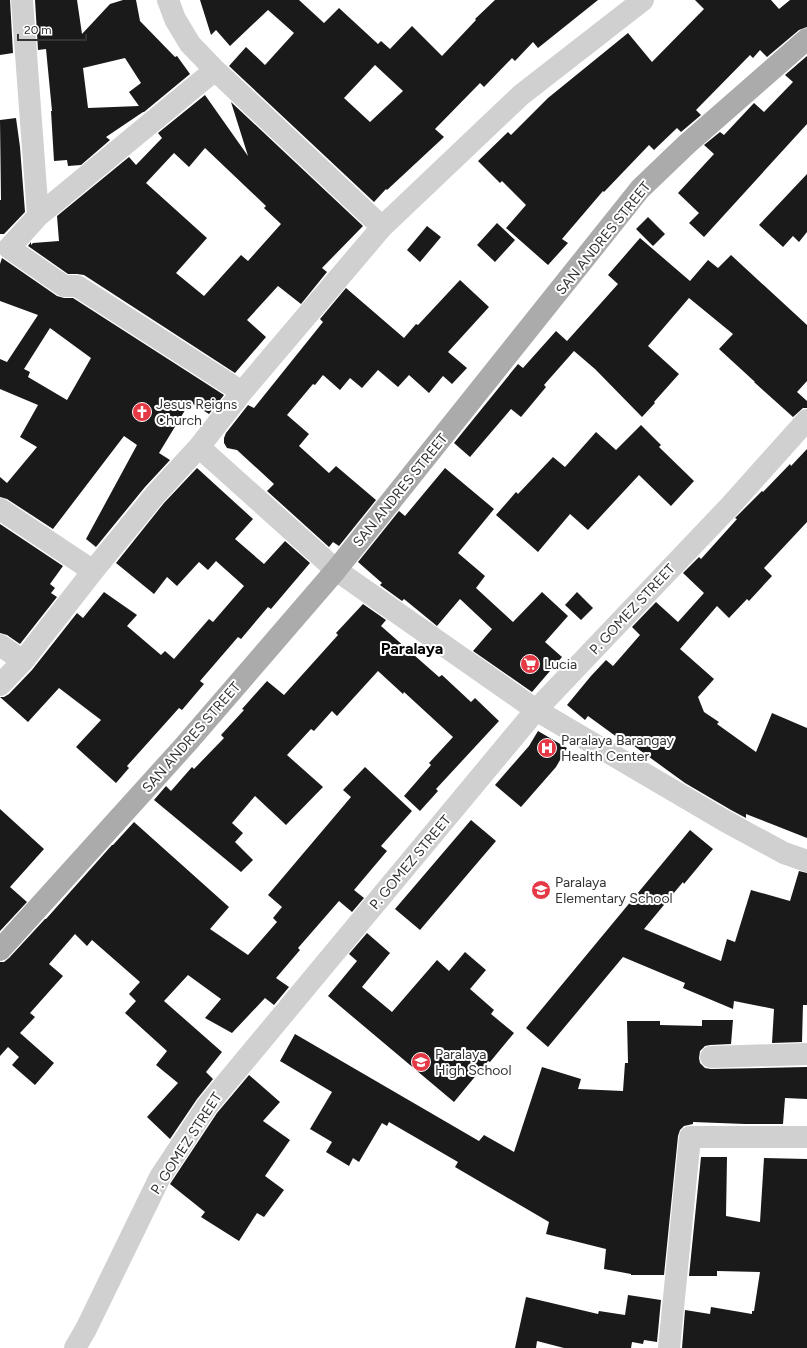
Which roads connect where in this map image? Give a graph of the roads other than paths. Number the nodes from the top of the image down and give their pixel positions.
1 (22, 0) edge
2 (168, 0) edge
3 (643, 0) edge
4 (807, 39) edge
5 (215, 70) junction
6 (38, 216) junction
7 (382, 227) junction
8 (242, 392) junction
9 (807, 420) edge
10 (199, 447) junction
11 (0, 509) edge
12 (336, 570) junction
13 (93, 571) junction
14 (0, 645) edge
15 (23, 661) junction
16 (0, 685) edge
17 (536, 710) junction
18 (807, 861) edge
19 (0, 950) edge
20 (807, 1054) edge
21 (711, 1057) dead end
22 (807, 1137) edge
23 (75, 1348) edge
24 (669, 1348) edge

1 - 6 street
2 - 5 street
3 - 7 street
4 - 12 main road, SAN ANDRES STREET
5 - 6 street
5 - 7 street
6 - 8 street
7 - 8 street
8 - 10 street
9 - 17 street, P. GOMEZ STREET
10 - 12 street
10 - 13 street
11 - 13 street
12 - 17 street
12 - 19 main road, SAN ANDRES STREET
13 - 15 street
14 - 15 street
15 - 16 street
17 - 18 street
17 - 23 street, P. GOMEZ STREET
20 - 21 street
22 - 24 street

